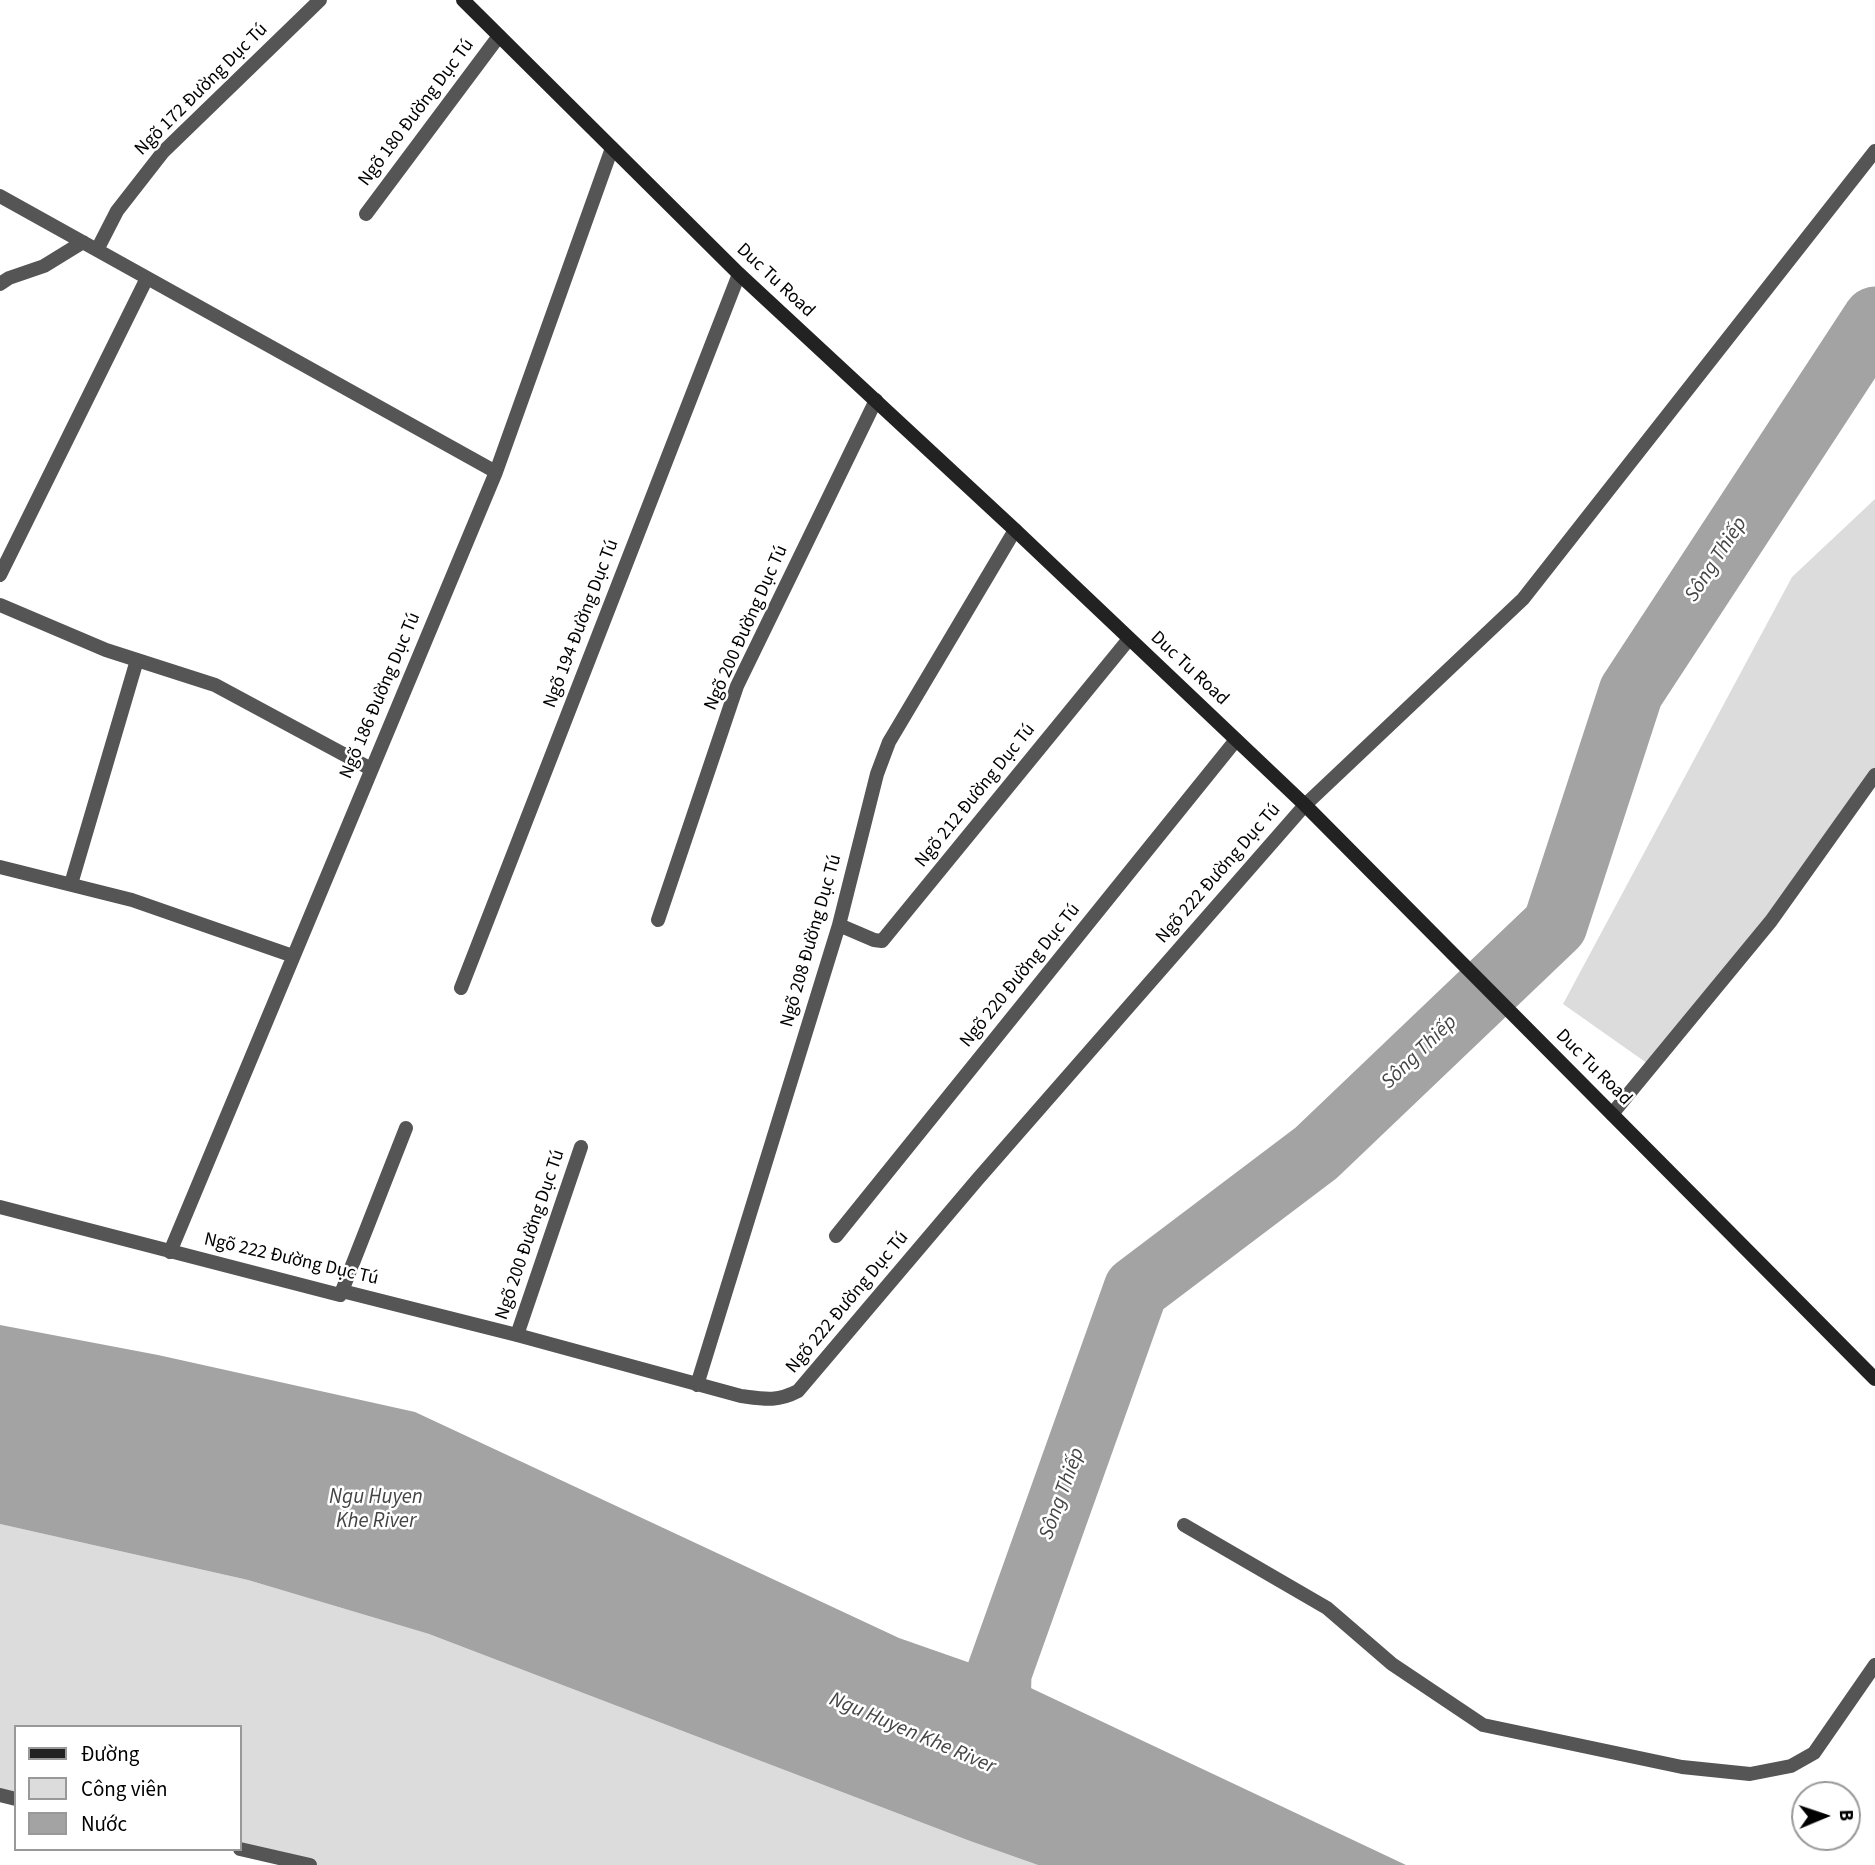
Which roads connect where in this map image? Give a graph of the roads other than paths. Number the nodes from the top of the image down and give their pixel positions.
1 (320, 0) edge
2 (463, 0) edge
3 (499, 36) junction
4 (612, 148) junction
5 (1875, 150) edge
6 (0, 196) edge
7 (366, 214) dead end
8 (83, 242) junction
9 (97, 250) junction
10 (739, 274) junction
11 (147, 278) junction
12 (0, 284) edge
13 (876, 400) junction
14 (496, 472) junction
15 (1015, 530) junction
16 (0, 575) edge
17 (0, 605) edge
18 (1129, 639) junction
19 (137, 660) junction
20 (1236, 740) junction
21 (372, 769) junction
22 (1875, 775) edge
23 (1305, 805) junction
24 (0, 866) edge
25 (71, 884) junction
26 (658, 920) dead end
27 (839, 925) junction
28 (293, 956) junction
29 (461, 988) dead end
30 (1612, 1114) junction
31 (406, 1128) dead end
32 (581, 1147) dead end
33 (0, 1207) edge
34 (836, 1236) dead end
35 (170, 1252) junction
36 (342, 1291) junction
37 (517, 1335) junction
38 (1875, 1379) edge
39 (697, 1385) junction
40 (1184, 1525) dead end
41 (1875, 1665) edge
42 (242, 1849) edge
43 (310, 1865) edge

1 - 9 street, Ngõ 172 Đường Dục Tú
2 - 3 main road, Duc Tu Road
3 - 4 main road, Duc Tu Road
3 - 7 street, Ngõ 180 Đường Dục Tú
4 - 10 main road, Duc Tu Road
4 - 14 street, Ngõ 186 Đường Dục Tú
5 - 23 street, Ngõ 222 Đường Dục Tú
6 - 8 street
8 - 9 street
8 - 12 street
9 - 11 street
10 - 13 main road, Duc Tu Road
10 - 29 street, Ngõ 194 Đường Dục Tú
11 - 14 street
11 - 16 street
13 - 15 main road, Duc Tu Road
13 - 26 street, Ngõ 200 Đường Dục Tú
14 - 21 street, Ngõ 186 Đường Dục Tú
15 - 18 main road, Duc Tu Road
15 - 27 street, Ngõ 208 Đường Dục Tú
17 - 19 street
18 - 20 main road, Duc Tu Road
18 - 27 street, Ngõ 212 Đường Dục Tú
19 - 21 street
19 - 25 street
20 - 23 main road, Duc Tu Road
20 - 34 street, Ngõ 220 Đường Dục Tú
21 - 28 street, Ngõ 186 Đường Dục Tú
22 - 30 street
23 - 30 main road, Duc Tu Road
23 - 39 street, Ngõ 222 Đường Dục Tú
24 - 25 street
25 - 28 street
27 - 39 street, Ngõ 208 Đường Dục Tú
28 - 35 street, Ngõ 186 Đường Dục Tú
30 - 38 main road, Duc Tu Road
31 - 36 street
32 - 37 street, Ngõ 200 Đường Dục Tú
33 - 35 street, Ngõ 222 Đường Dục Tú
35 - 36 street, Ngõ 222 Đường Dục Tú
36 - 37 street, Ngõ 222 Đường Dục Tú
37 - 39 street, Ngõ 222 Đường Dục Tú
40 - 41 street
42 - 43 street

